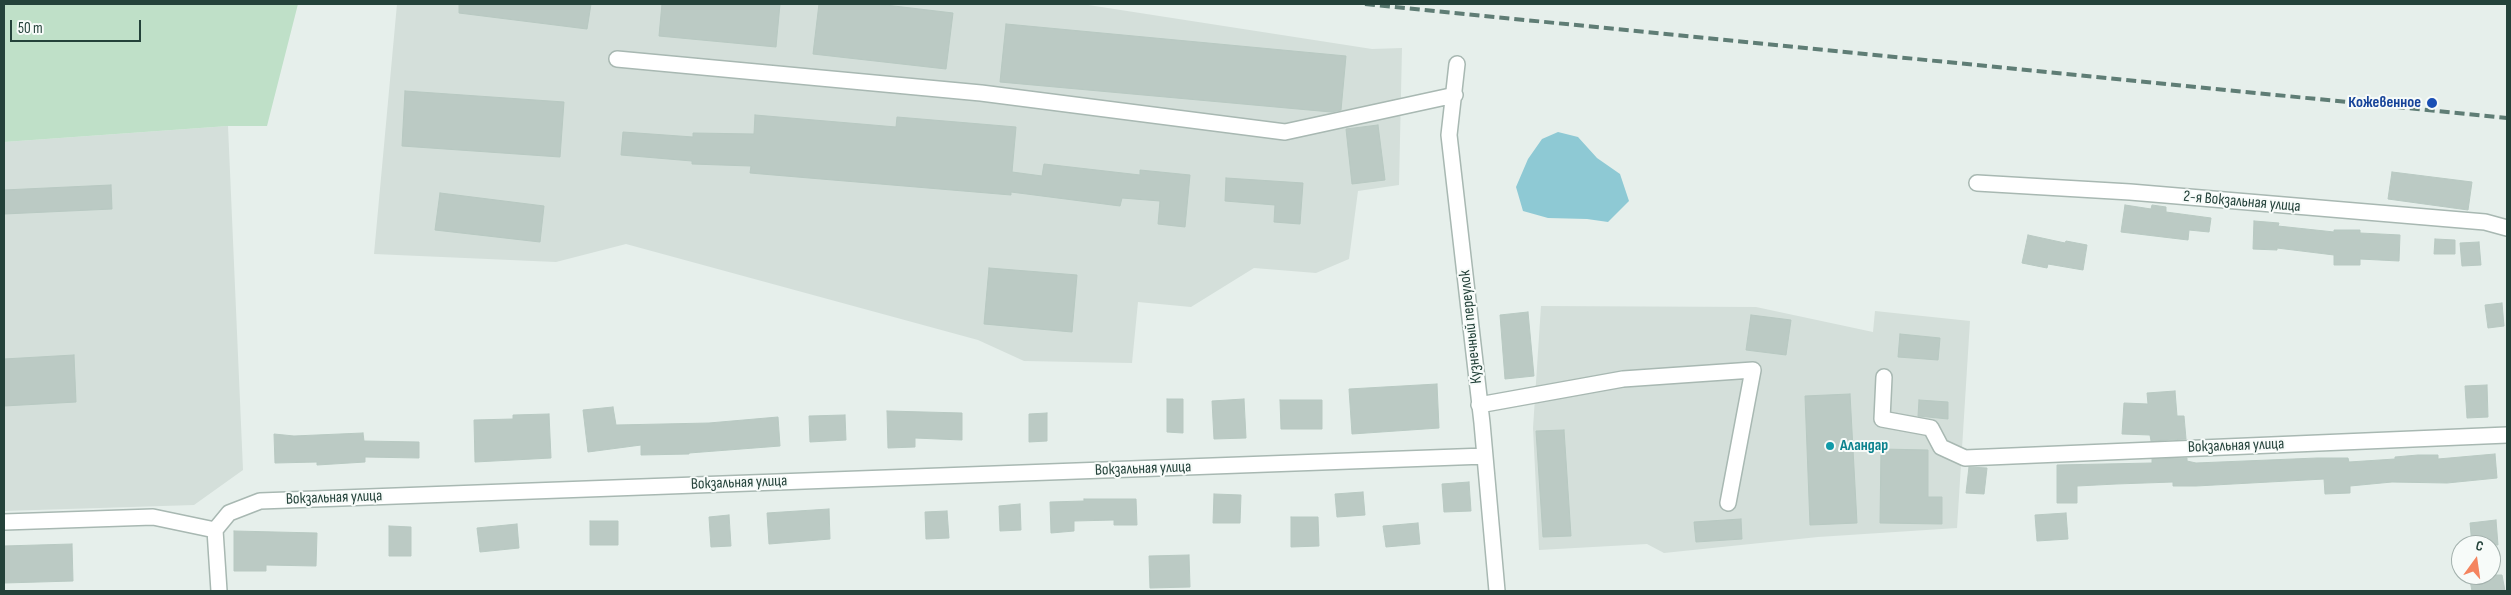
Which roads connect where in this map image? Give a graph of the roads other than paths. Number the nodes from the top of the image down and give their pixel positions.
1 (617, 59) dead end
2 (1457, 64) dead end
3 (1455, 95) junction
4 (1977, 183) dead end
5 (2507, 228) edge
6 (1884, 377) dead end
7 (1480, 405) junction
8 (2507, 435) edge
9 (1485, 456) junction
10 (1728, 503) dead end
11 (4, 522) edge
12 (214, 530) junction
13 (219, 591) edge
14 (1497, 591) edge

1 - 3 street
2 - 3 street, Кузнечный переулок
3 - 7 street, Кузнечный переулок
4 - 5 street, 2-я Вокзальная улица
6 - 8 street, Вокзальная улица
7 - 9 street, Кузнечный переулок
7 - 10 street
9 - 12 street, Вокзальная улица
9 - 14 street, Кузнечный переулок
11 - 12 street
12 - 13 street

